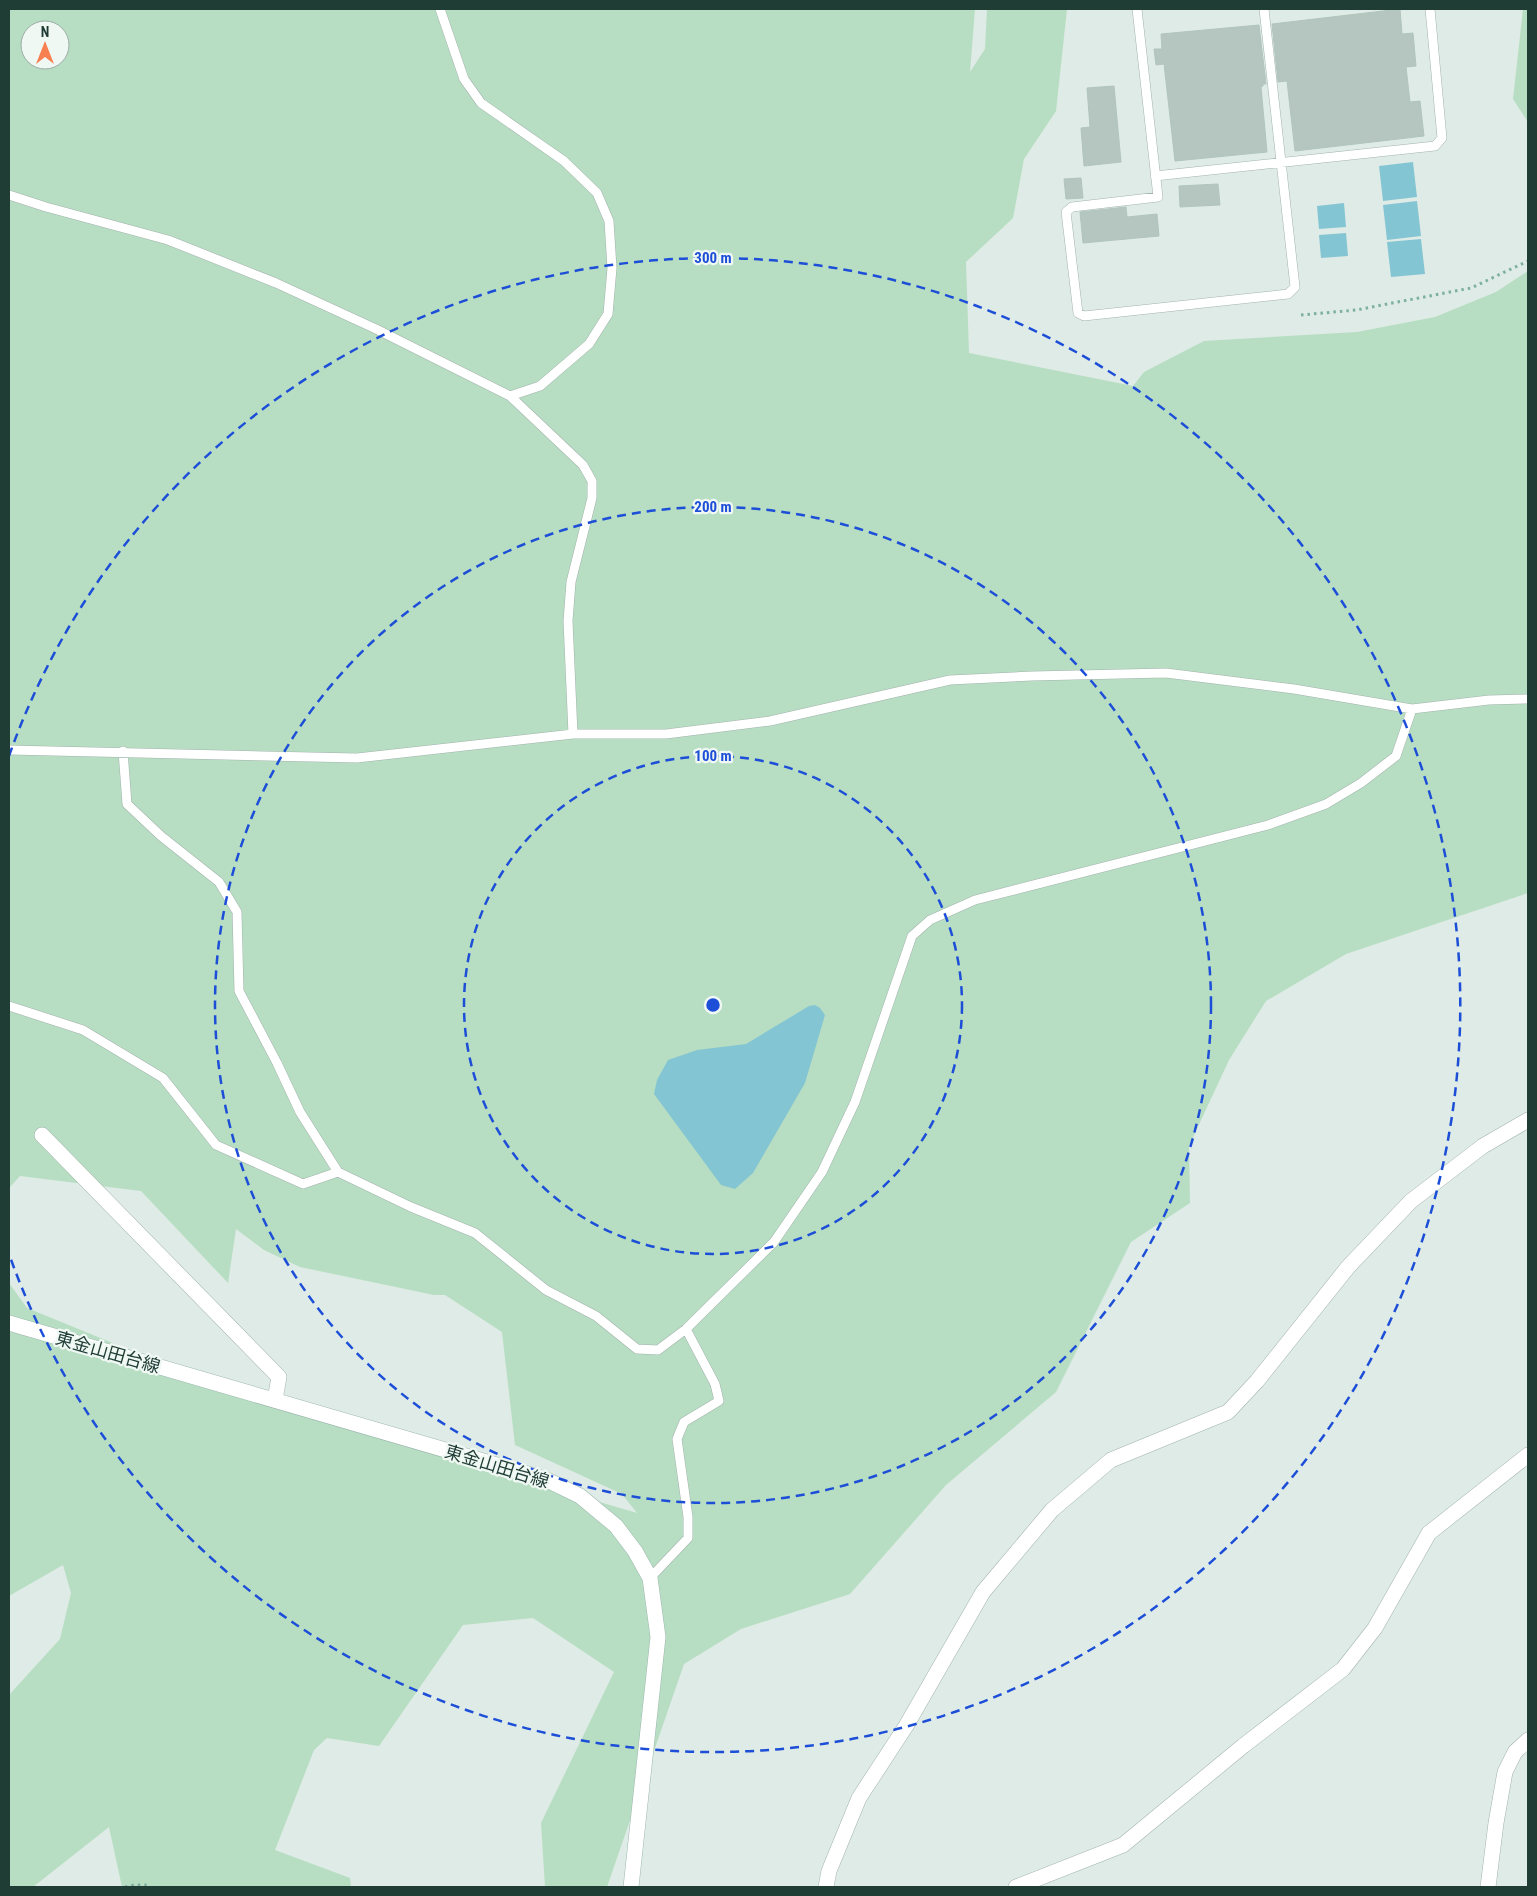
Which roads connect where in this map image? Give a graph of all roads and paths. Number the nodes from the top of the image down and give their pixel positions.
1 (440, 9) edge
2 (1137, 9) edge
3 (1264, 9) edge
4 (1430, 9) edge
5 (1282, 162) junction
6 (1155, 176) junction
7 (9, 195) edge
8 (1528, 261) edge
9 (1302, 315) dead end
10 (510, 396) junction
11 (1528, 699) edge
12 (1412, 709) junction
13 (574, 734) junction
14 (9, 750) edge
15 (123, 751) junction
16 (9, 1006) edge
17 (1528, 1120) edge
18 (42, 1135) dead end
19 (338, 1172) junction
20 (9, 1323) edge
21 (686, 1329) junction
22 (275, 1400) junction
23 (1528, 1455) edge
24 (650, 1578) junction
25 (1528, 1740) edge
26 (125, 1887) edge
27 (150, 1887) edge
28 (631, 1887) edge
29 (826, 1887) edge
30 (1016, 1887) edge
31 (1488, 1887) edge

1 - 10 lane
2 - 6 lane
3 - 5 lane
4 - 5 lane
5 - 6 lane
5 - 6 lane
7 - 10 lane
8 - 9 path
10 - 13 lane
11 - 12 lane
12 - 13 lane
12 - 21 lane
13 - 15 lane
14 - 15 lane
15 - 19 lane
16 - 19 lane
17 - 29 street
18 - 22 street
19 - 21 lane
20 - 22 street, 東金山田台線
21 - 24 lane
22 - 24 street, 東金山田台線
23 - 30 street
24 - 28 street, 東金山田台線
25 - 31 street
26 - 27 path

